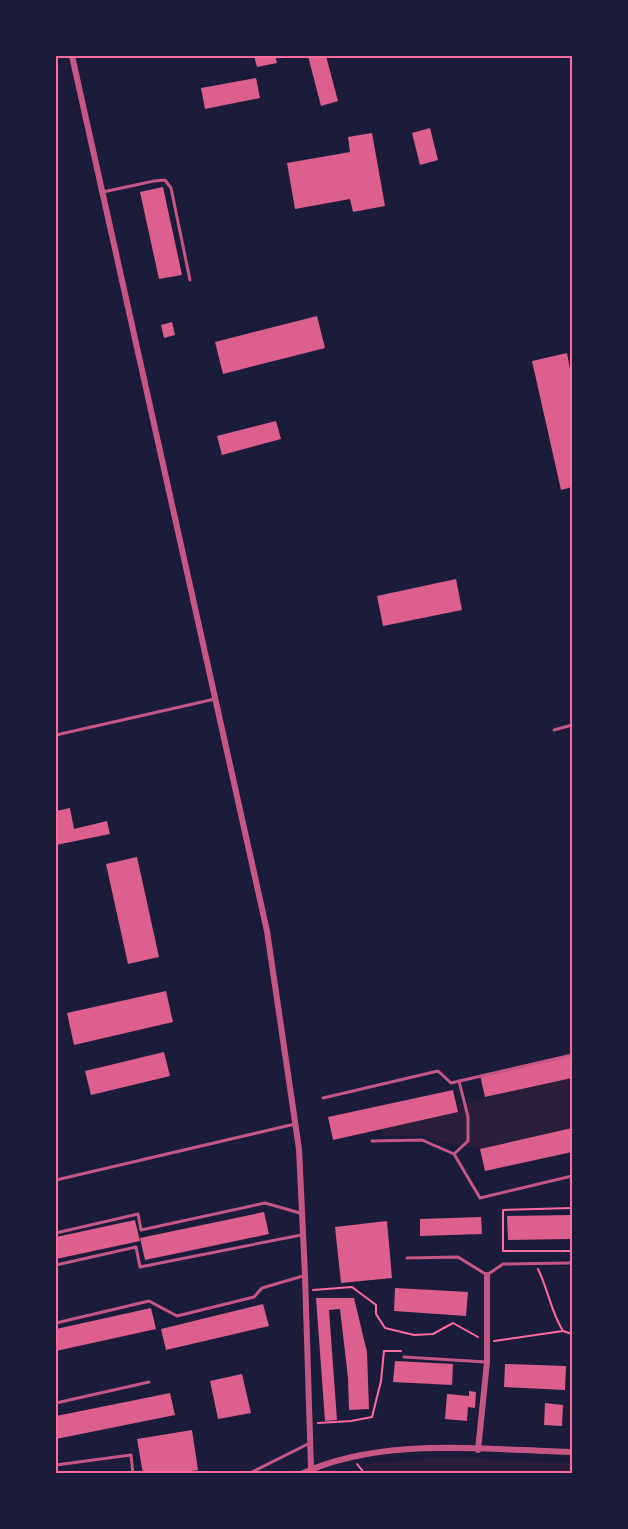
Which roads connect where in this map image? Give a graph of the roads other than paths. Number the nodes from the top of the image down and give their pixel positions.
1 (72, 56) edge
2 (103, 192) junction
3 (190, 280) dead end
4 (216, 699) junction
5 (573, 725) edge
6 (554, 730) dead end
7 (56, 735) edge
8 (573, 1055) edge
9 (459, 1081) junction
10 (323, 1098) dead end
11 (296, 1124) junction
12 (372, 1141) dead end
13 (454, 1154) junction
14 (573, 1176) edge
15 (56, 1180) edge
16 (302, 1213) junction
17 (56, 1233) edge
18 (303, 1234) junction
19 (407, 1258) dead end
20 (569, 1263) dead end
21 (56, 1265) edge
22 (305, 1275) junction
23 (487, 1275) junction
24 (56, 1323) edge
25 (404, 1357) dead end
26 (488, 1362) junction
27 (149, 1382) dead end
28 (56, 1403) edge
29 (310, 1443) junction
30 (478, 1450) junction
31 (573, 1452) edge
32 (56, 1465) edge
33 (311, 1469) junction
34 (133, 1473) edge
35 (248, 1473) edge
36 (302, 1473) edge

1 - 2 street
2 - 3 lane
2 - 4 street
4 - 7 lane
4 - 11 street
5 - 6 lane
8 - 9 lane
9 - 10 lane
9 - 13 lane
11 - 15 lane
11 - 16 street
12 - 13 lane
13 - 14 lane
16 - 17 lane
16 - 18 street
18 - 21 lane
18 - 22 street
19 - 23 lane
20 - 23 lane
22 - 24 lane
22 - 29 street
23 - 26 street
25 - 26 lane
26 - 30 street
27 - 28 lane
29 - 33 street
29 - 35 lane
30 - 31 street
30 - 33 street
32 - 34 lane
33 - 36 street

